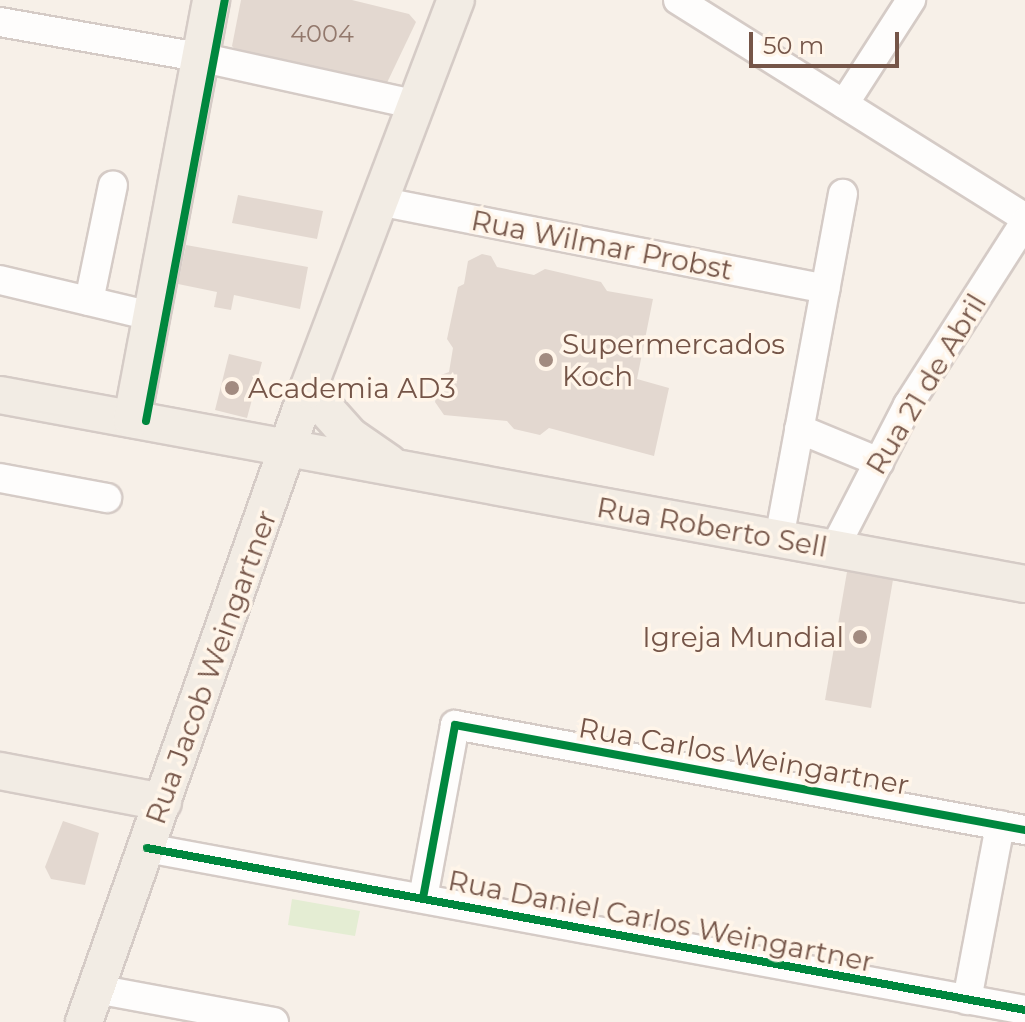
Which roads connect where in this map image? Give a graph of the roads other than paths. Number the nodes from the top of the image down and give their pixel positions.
1 (211, 0) edge
2 (911, 0) edge
3 (449, 1) edge
4 (683, 1) edge
5 (0, 22) edge
6 (199, 57) junction
7 (413, 104) junction
8 (844, 104) junction
9 (113, 185) dead end
10 (843, 194) dead end
11 (378, 201) junction
12 (1025, 220) edge
13 (0, 280) edge
14 (825, 289) junction
15 (89, 301) junction
16 (151, 316) junction
17 (308, 389) junction
18 (0, 395) edge
19 (132, 419) junction
20 (799, 429) junction
21 (289, 448) junction
22 (879, 462) junction
23 (400, 470) junction
24 (0, 478) edge
25 (107, 498) dead end
26 (779, 539) junction
27 (834, 549) junction
28 (1025, 584) edge
29 (0, 771) edge
30 (163, 802) junction
31 (1012, 828) edge
32 (147, 848) junction
33 (423, 898) junction
34 (967, 1000) junction
35 (90, 1006) edge
36 (1025, 1010) edge
37 (274, 1022) edge

1 - 6 main road
2 - 8 street
3 - 7 main road, Rua Jacob Weingartner
4 - 8 street
5 - 6 street
6 - 7 street
6 - 16 main road
7 - 11 main road, Rua Jacob Weingartner
8 - 12 street
9 - 15 street
10 - 14 street
11 - 14 street, Rua Wilmar Probst
11 - 17 main road, Rua Jacob Weingartner
12 - 22 street, Rua 21 de Abril
13 - 15 street
14 - 20 street
15 - 16 street
16 - 19 main road
17 - 21 main road, Rua Jacob Weingartner
17 - 23 main road, Rua Roberto Sell
18 - 19 main road, Rua Roberto Sell
19 - 21 main road, Rua Roberto Sell
20 - 22 street
20 - 26 street
21 - 23 main road, Rua Roberto Sell
21 - 30 main road, Rua Jacob Weingartner
22 - 27 street, Rua 21 de Abril
23 - 26 main road, Rua Roberto Sell
24 - 25 street
26 - 27 main road, Rua Roberto Sell
27 - 28 main road, Rua Roberto Sell
29 - 30 main road
30 - 32 main road, Rua Jacob Weingartner
31 - 33 street, Rua Carlos Weingartner
31 - 34 street
32 - 33 street, Rua Daniel Carlos Weingartner
32 - 35 main road, Rua Jacob Weingartner
33 - 34 street, Rua Daniel Carlos Weingartner
34 - 36 street, Rua Daniel Carlos Weingartner
35 - 37 street

